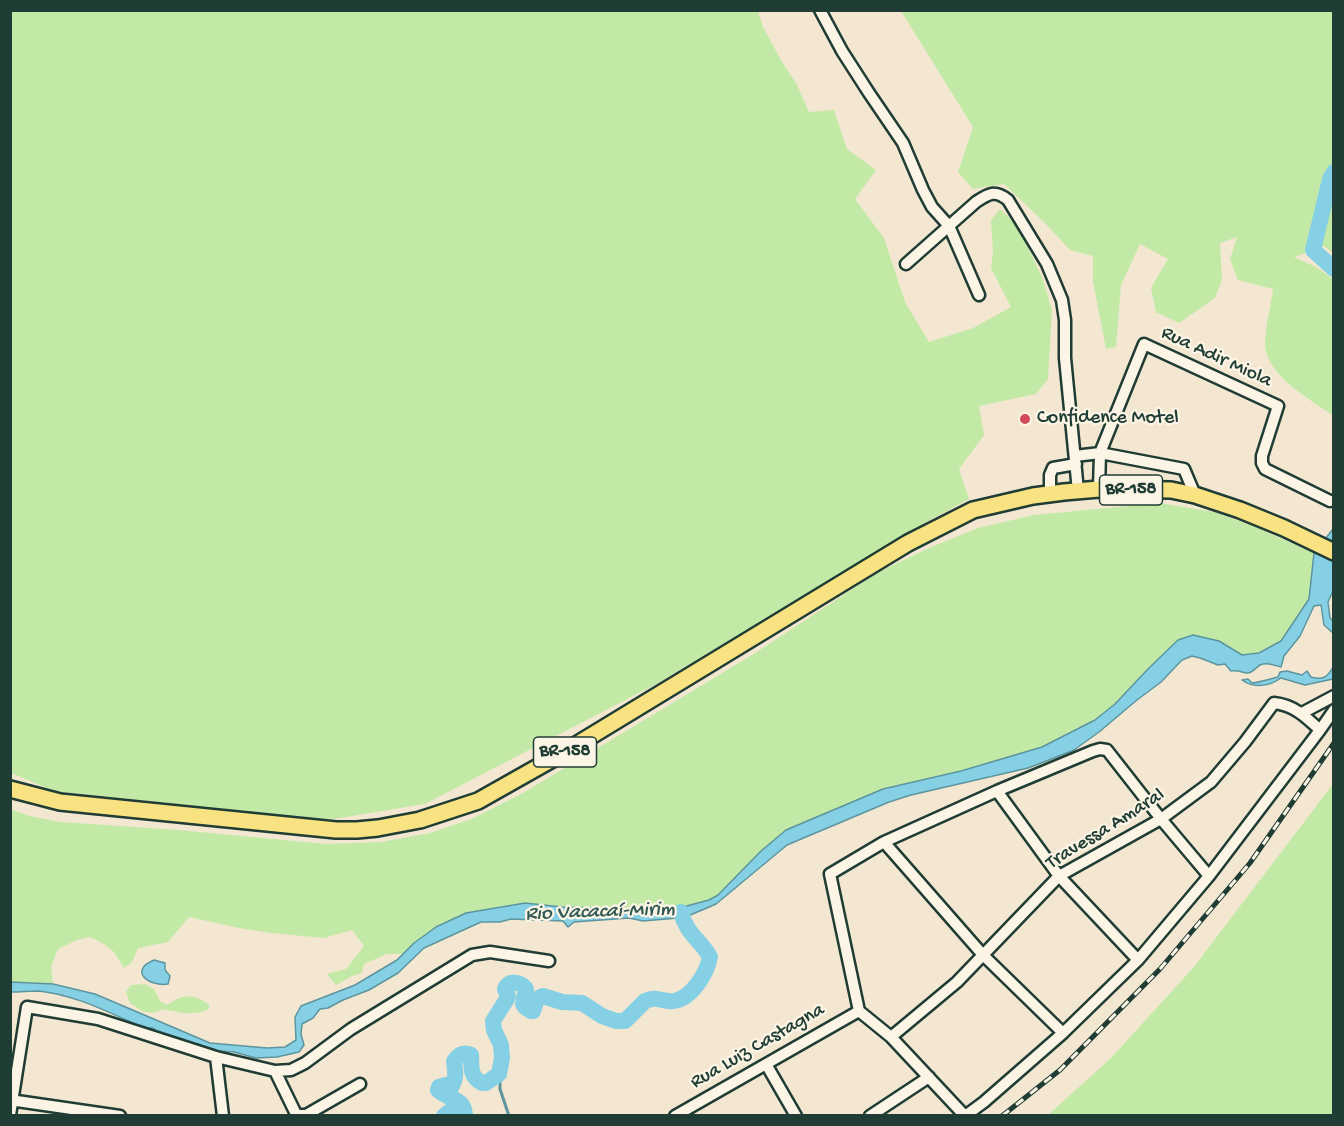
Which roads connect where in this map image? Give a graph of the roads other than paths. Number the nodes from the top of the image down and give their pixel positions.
1 (820, 10) edge
2 (949, 226) junction
3 (906, 264) dead end
4 (979, 295) dead end
5 (1100, 453) junction
6 (1076, 460) junction
7 (1099, 489) junction
8 (1078, 491) junction
9 (1050, 494) junction
10 (1195, 495) junction
11 (1330, 501) dead end
12 (1334, 552) edge
13 (1334, 696) edge
14 (1334, 710) edge
15 (1302, 713) junction
16 (1320, 730) junction
17 (10, 789) edge
18 (997, 791) junction
19 (1161, 819) junction
20 (884, 842) junction
21 (1059, 876) junction
22 (1209, 876) junction
23 (983, 956) junction
24 (1138, 960) junction
25 (549, 961) dead end
26 (859, 1011) junction
27 (1064, 1033) junction
28 (891, 1037) junction
29 (216, 1058) junction
30 (766, 1064) junction
31 (275, 1071) junction
32 (929, 1077) junction
33 (360, 1084) dead end
34 (12, 1101) edge
35 (695, 1104) junction
36 (10, 1115) edge
37 (120, 1116) edge
38 (223, 1116) edge
39 (675, 1116) edge
40 (701, 1116) edge
41 (796, 1116) edge
42 (870, 1116) edge
43 (965, 1116) edge

1 - 2 street
2 - 3 street
2 - 4 street
2 - 6 street
5 - 6 street
5 - 7 street
5 - 10 street
5 - 11 street, Rua Adir Miola
6 - 8 street
6 - 9 street
7 - 8 highway, BR-158
7 - 10 highway, BR-158
8 - 9 highway, BR-158
9 - 17 highway, BR-158
10 - 12 highway, BR-158
13 - 15 street
14 - 16 street
15 - 16 street, Travessa Amaral
15 - 19 street, Travessa Amaral
16 - 22 street
18 - 19 street
18 - 20 street
18 - 21 street
19 - 21 street, Travessa Amaral
19 - 22 street
20 - 23 street
20 - 26 street
21 - 23 street, Travessa Amaral
21 - 24 street
22 - 24 street
23 - 27 street
23 - 28 street, Travessa Amaral
24 - 27 street
25 - 31 street
26 - 28 street
26 - 30 street, Rua Luiz Castagna
27 - 43 street
28 - 32 street
29 - 31 street
29 - 34 street
29 - 38 street
30 - 35 street, Rua Luiz Castagna
30 - 41 street
31 - 33 street
32 - 42 street
32 - 43 street
34 - 36 street
34 - 37 street
35 - 39 street, Rua Luiz Castagna
35 - 40 street

